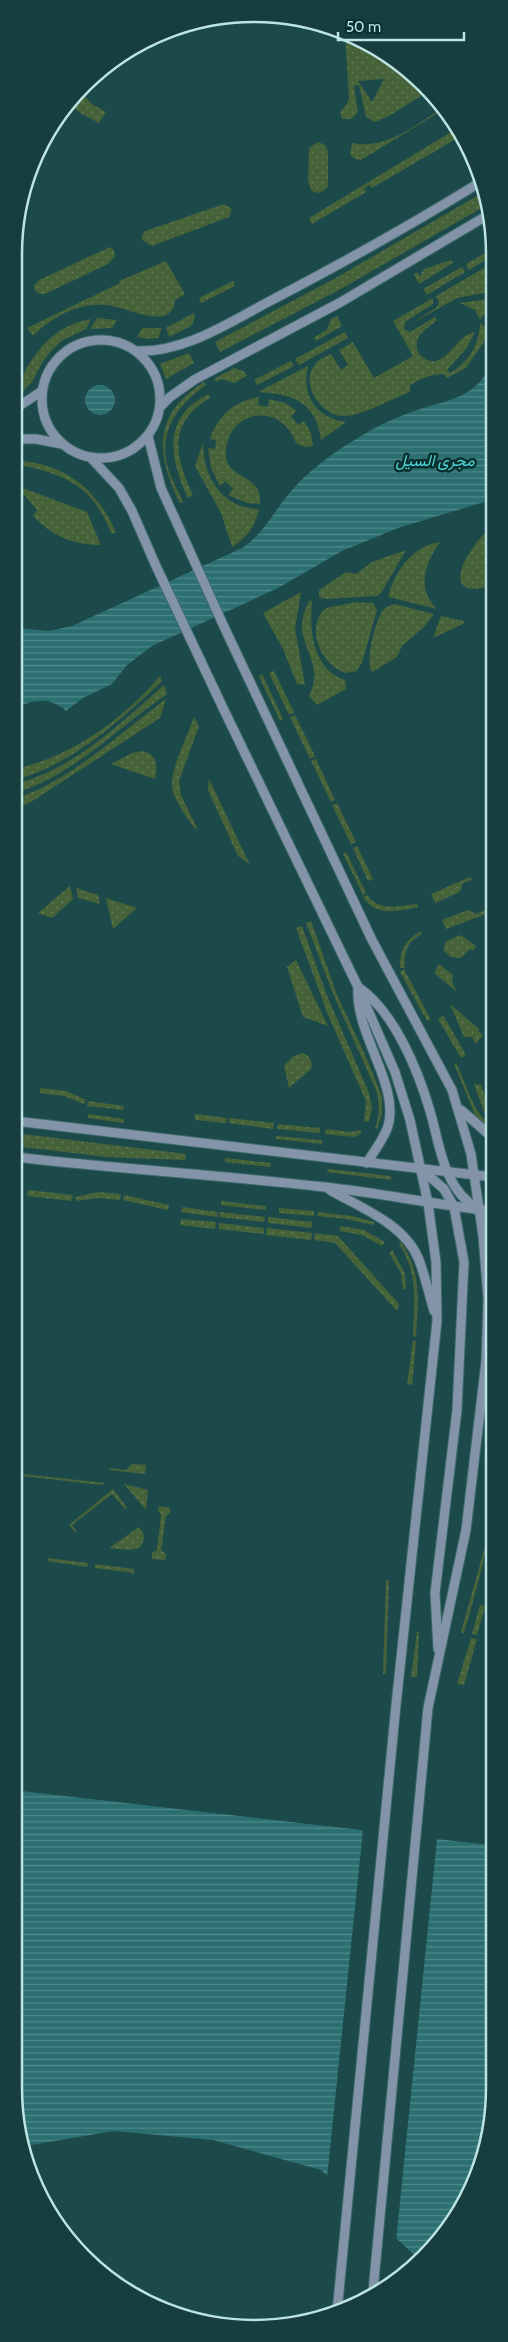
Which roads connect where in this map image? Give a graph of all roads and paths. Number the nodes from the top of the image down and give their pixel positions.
1 (475, 185) edge
2 (483, 218) edge
3 (137, 351) junction
4 (42, 391) junction
5 (22, 404) edge
6 (160, 407) junction
7 (148, 436) junction
8 (22, 439) edge
9 (62, 444) junction
10 (92, 458) junction
11 (358, 987) junction
12 (459, 1108) junction
13 (22, 1123) edge
14 (486, 1133) edge
15 (22, 1158) edge
16 (367, 1163) junction
17 (421, 1169) junction
18 (447, 1172) junction
19 (475, 1175) junction
20 (486, 1176) edge
21 (324, 1187) junction
22 (428, 1203) junction
23 (454, 1207) junction
24 (479, 1209) junction
25 (486, 1210) edge
26 (486, 1267) edge
27 (437, 1321) junction
28 (486, 1361) edge
29 (439, 1656) junction
30 (373, 2286) edge
31 (338, 2304) edge

1 - 3 street
2 - 6 street
3 - 4 street
3 - 6 street
4 - 5 street
4 - 9 street
6 - 7 street
7 - 10 street
7 - 12 street
8 - 9 street
9 - 10 street
10 - 11 street
11 - 16 street
11 - 17 street
11 - 18 street
12 - 14 street
12 - 19 street
13 - 16 street
15 - 21 street
16 - 17 street
17 - 18 street
17 - 22 street
17 - 23 street
18 - 19 street
18 - 24 street
19 - 20 street
19 - 24 street
21 - 22 street
21 - 27 street
22 - 23 street
22 - 27 street
23 - 24 street
23 - 29 street
24 - 25 street
24 - 26 street
27 - 31 street
28 - 29 street
29 - 30 street

